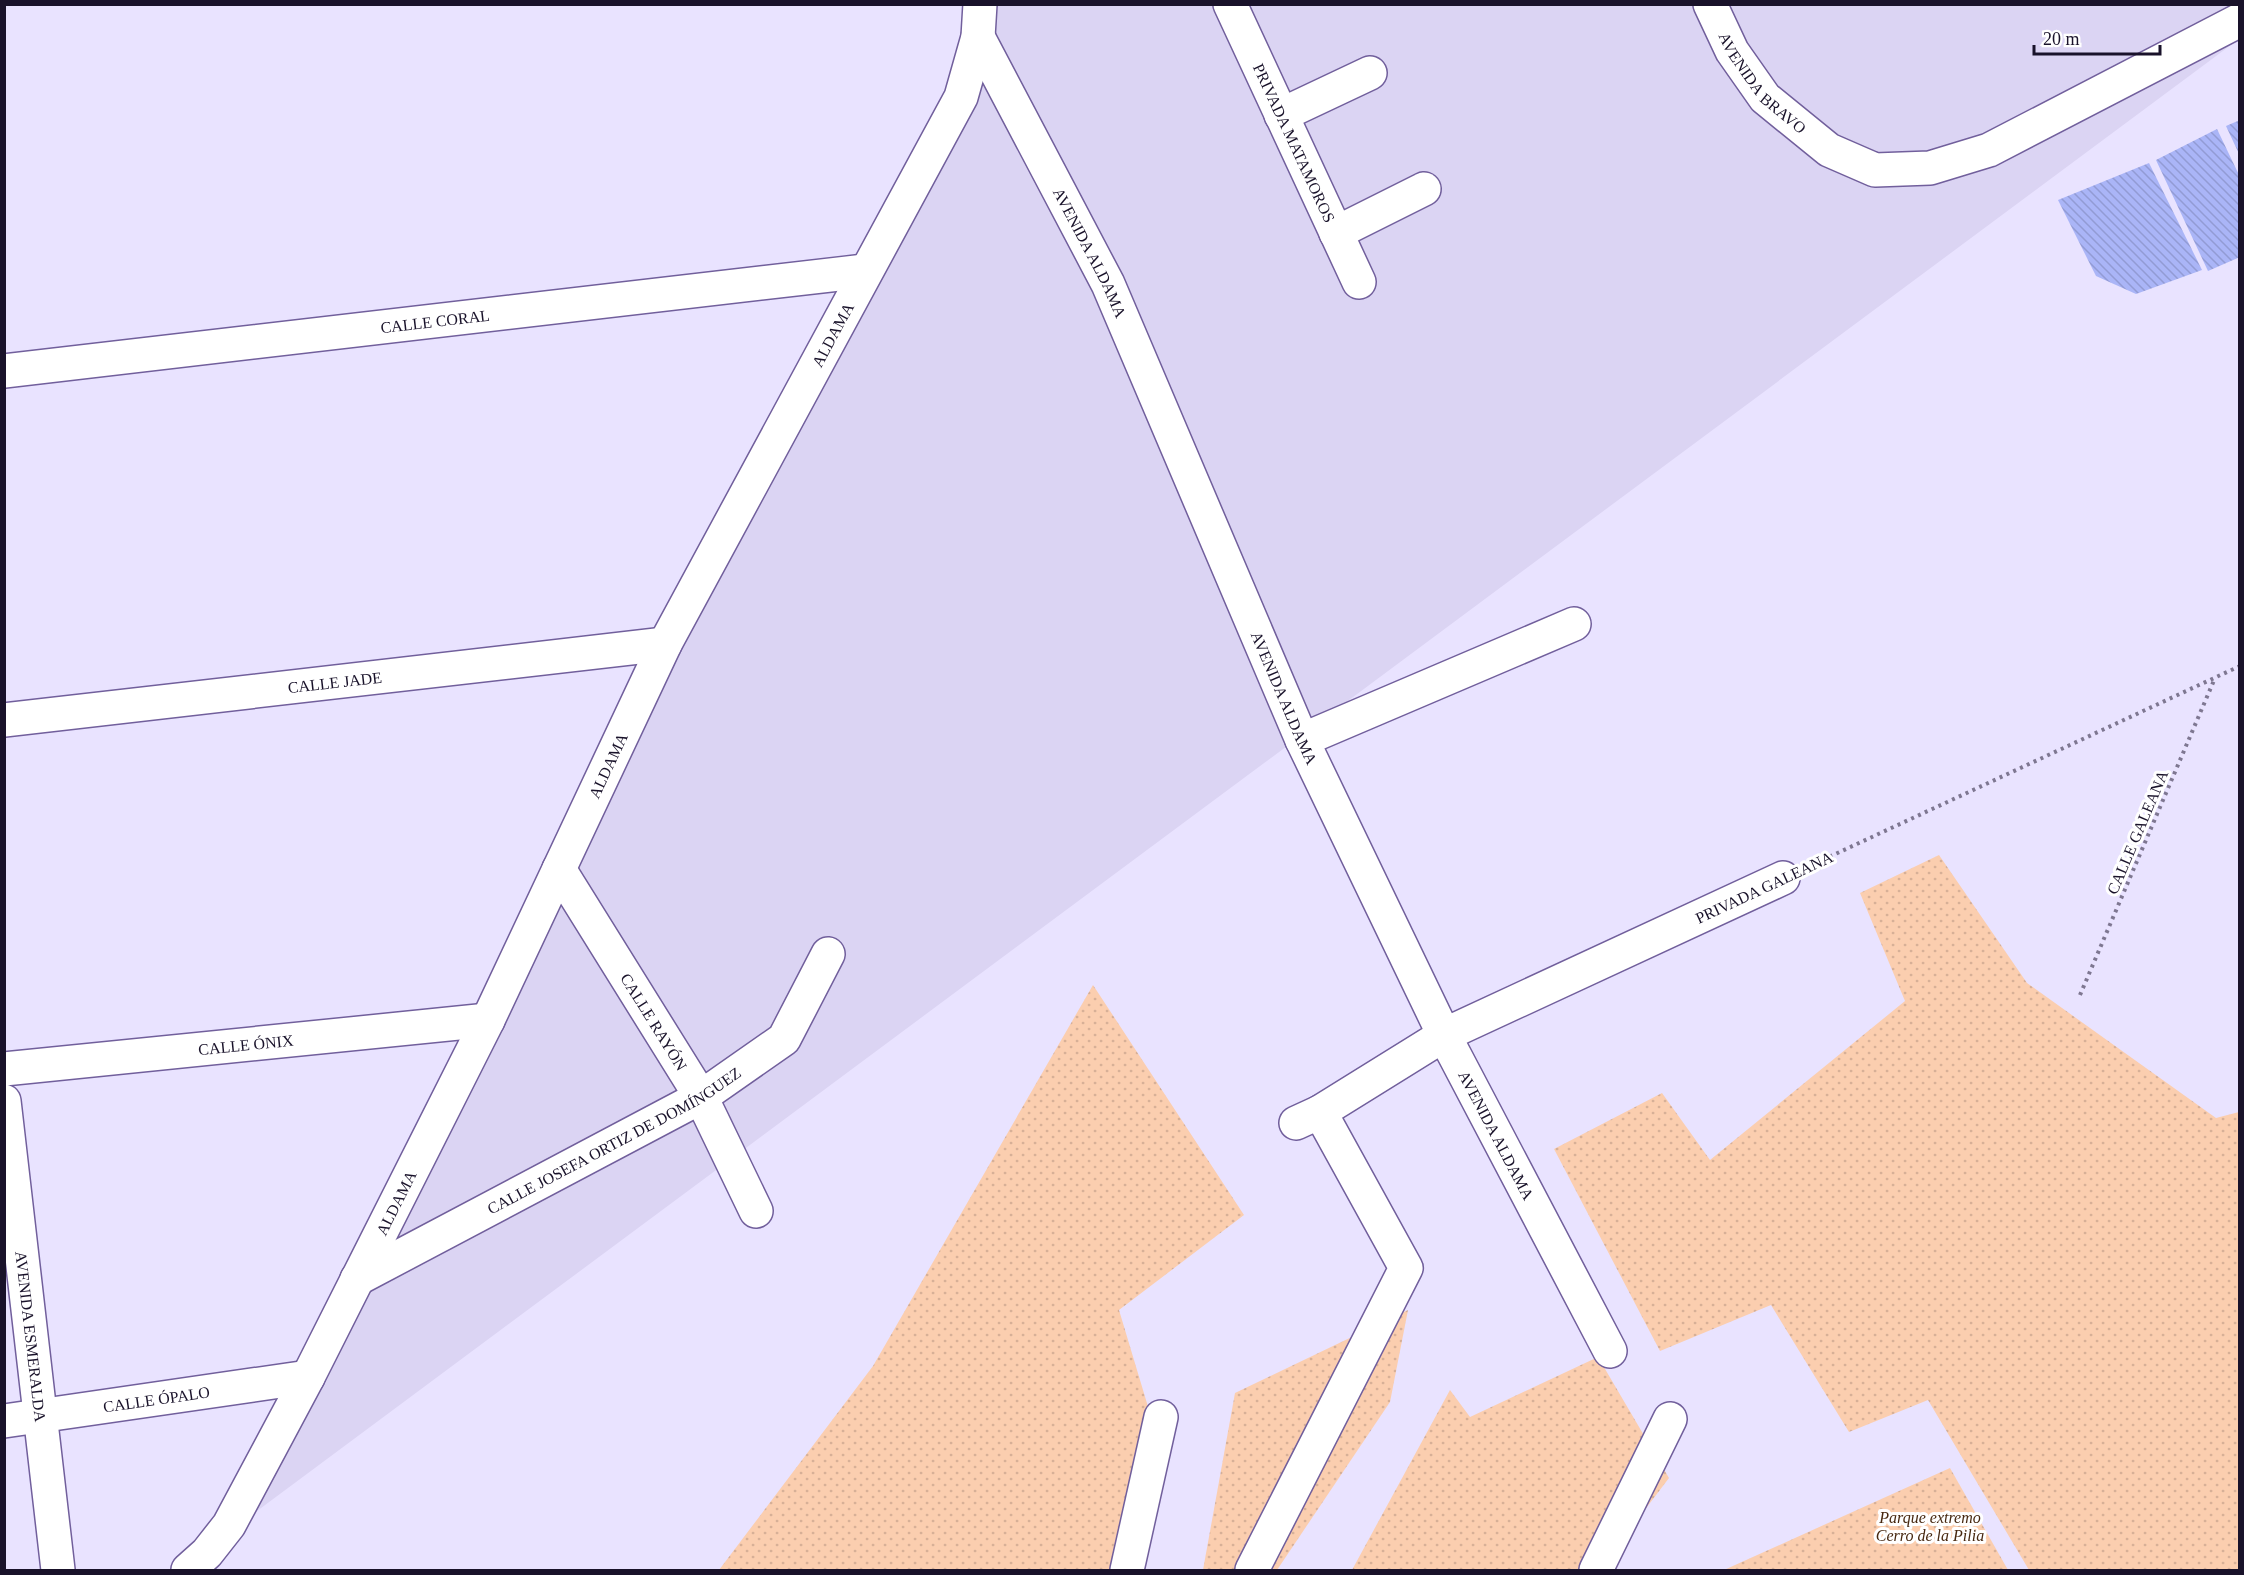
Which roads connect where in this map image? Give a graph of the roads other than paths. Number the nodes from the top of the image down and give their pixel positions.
1 (980, 4) edge
2 (1230, 4) edge
3 (1710, 4) edge
4 (2240, 20) edge
5 (978, 37) junction
6 (1370, 73) dead end
7 (1281, 115) junction
8 (1424, 189) dead end
9 (1336, 233) junction
10 (865, 271) junction
11 (1359, 282) dead end
12 (4, 370) edge
13 (1574, 624) dead end
14 (665, 644) junction
15 (4, 720) edge
16 (1302, 740) junction
17 (559, 869) junction
18 (1783, 878) road end
19 (828, 954) dead end
20 (488, 1020) junction
21 (1444, 1035) junction
22 (4, 1069) edge
23 (701, 1097) junction
24 (4, 1101) edge
25 (756, 1211) dead end
26 (357, 1279) junction
27 (1610, 1351) dead end
28 (308, 1377) junction
29 (41, 1417) junction
30 (1161, 1418) dead end
31 (1670, 1419) dead end
32 (4, 1421) edge
33 (58, 1570) edge
34 (188, 1570) edge
35 (1127, 1570) edge
36 (1252, 1570) edge
37 (1596, 1570) edge

1 - 5 street, ALDAMA
2 - 7 street, PRIVADA MATAMOROS
3 - 4 street, AVENIDA BRAVO
5 - 10 street, ALDAMA
5 - 16 street, AVENIDA ALDAMA
6 - 7 street
7 - 9 street, PRIVADA MATAMOROS
8 - 9 street
9 - 11 street, PRIVADA MATAMOROS
10 - 12 street, CALLE CORAL
10 - 14 street, ALDAMA
13 - 16 street
14 - 15 street, CALLE JADE
14 - 17 street, ALDAMA
16 - 21 street, AVENIDA ALDAMA
17 - 20 street, ALDAMA
17 - 23 street, CALLE RAYÓN
18 - 21 street, PRIVADA GALEANA
19 - 23 street, CALLE JOSEFA ORTIZ DE DOMÍNGUEZ
20 - 22 street, CALLE ÓNIX
20 - 26 street, ALDAMA
21 - 27 street, AVENIDA ALDAMA
21 - 36 street, PRIVADA GALEANA
23 - 25 street, CALLE RAYÓN
23 - 26 street, CALLE JOSEFA ORTIZ DE DOMÍNGUEZ
24 - 29 street, AVENIDA ESMERALDA
26 - 28 street, ALDAMA
28 - 29 street, CALLE ÓPALO
28 - 34 street, ALDAMA
29 - 32 street, CALLE ÓPALO
29 - 33 street, AVENIDA ESMERALDA
30 - 35 street
31 - 37 street

